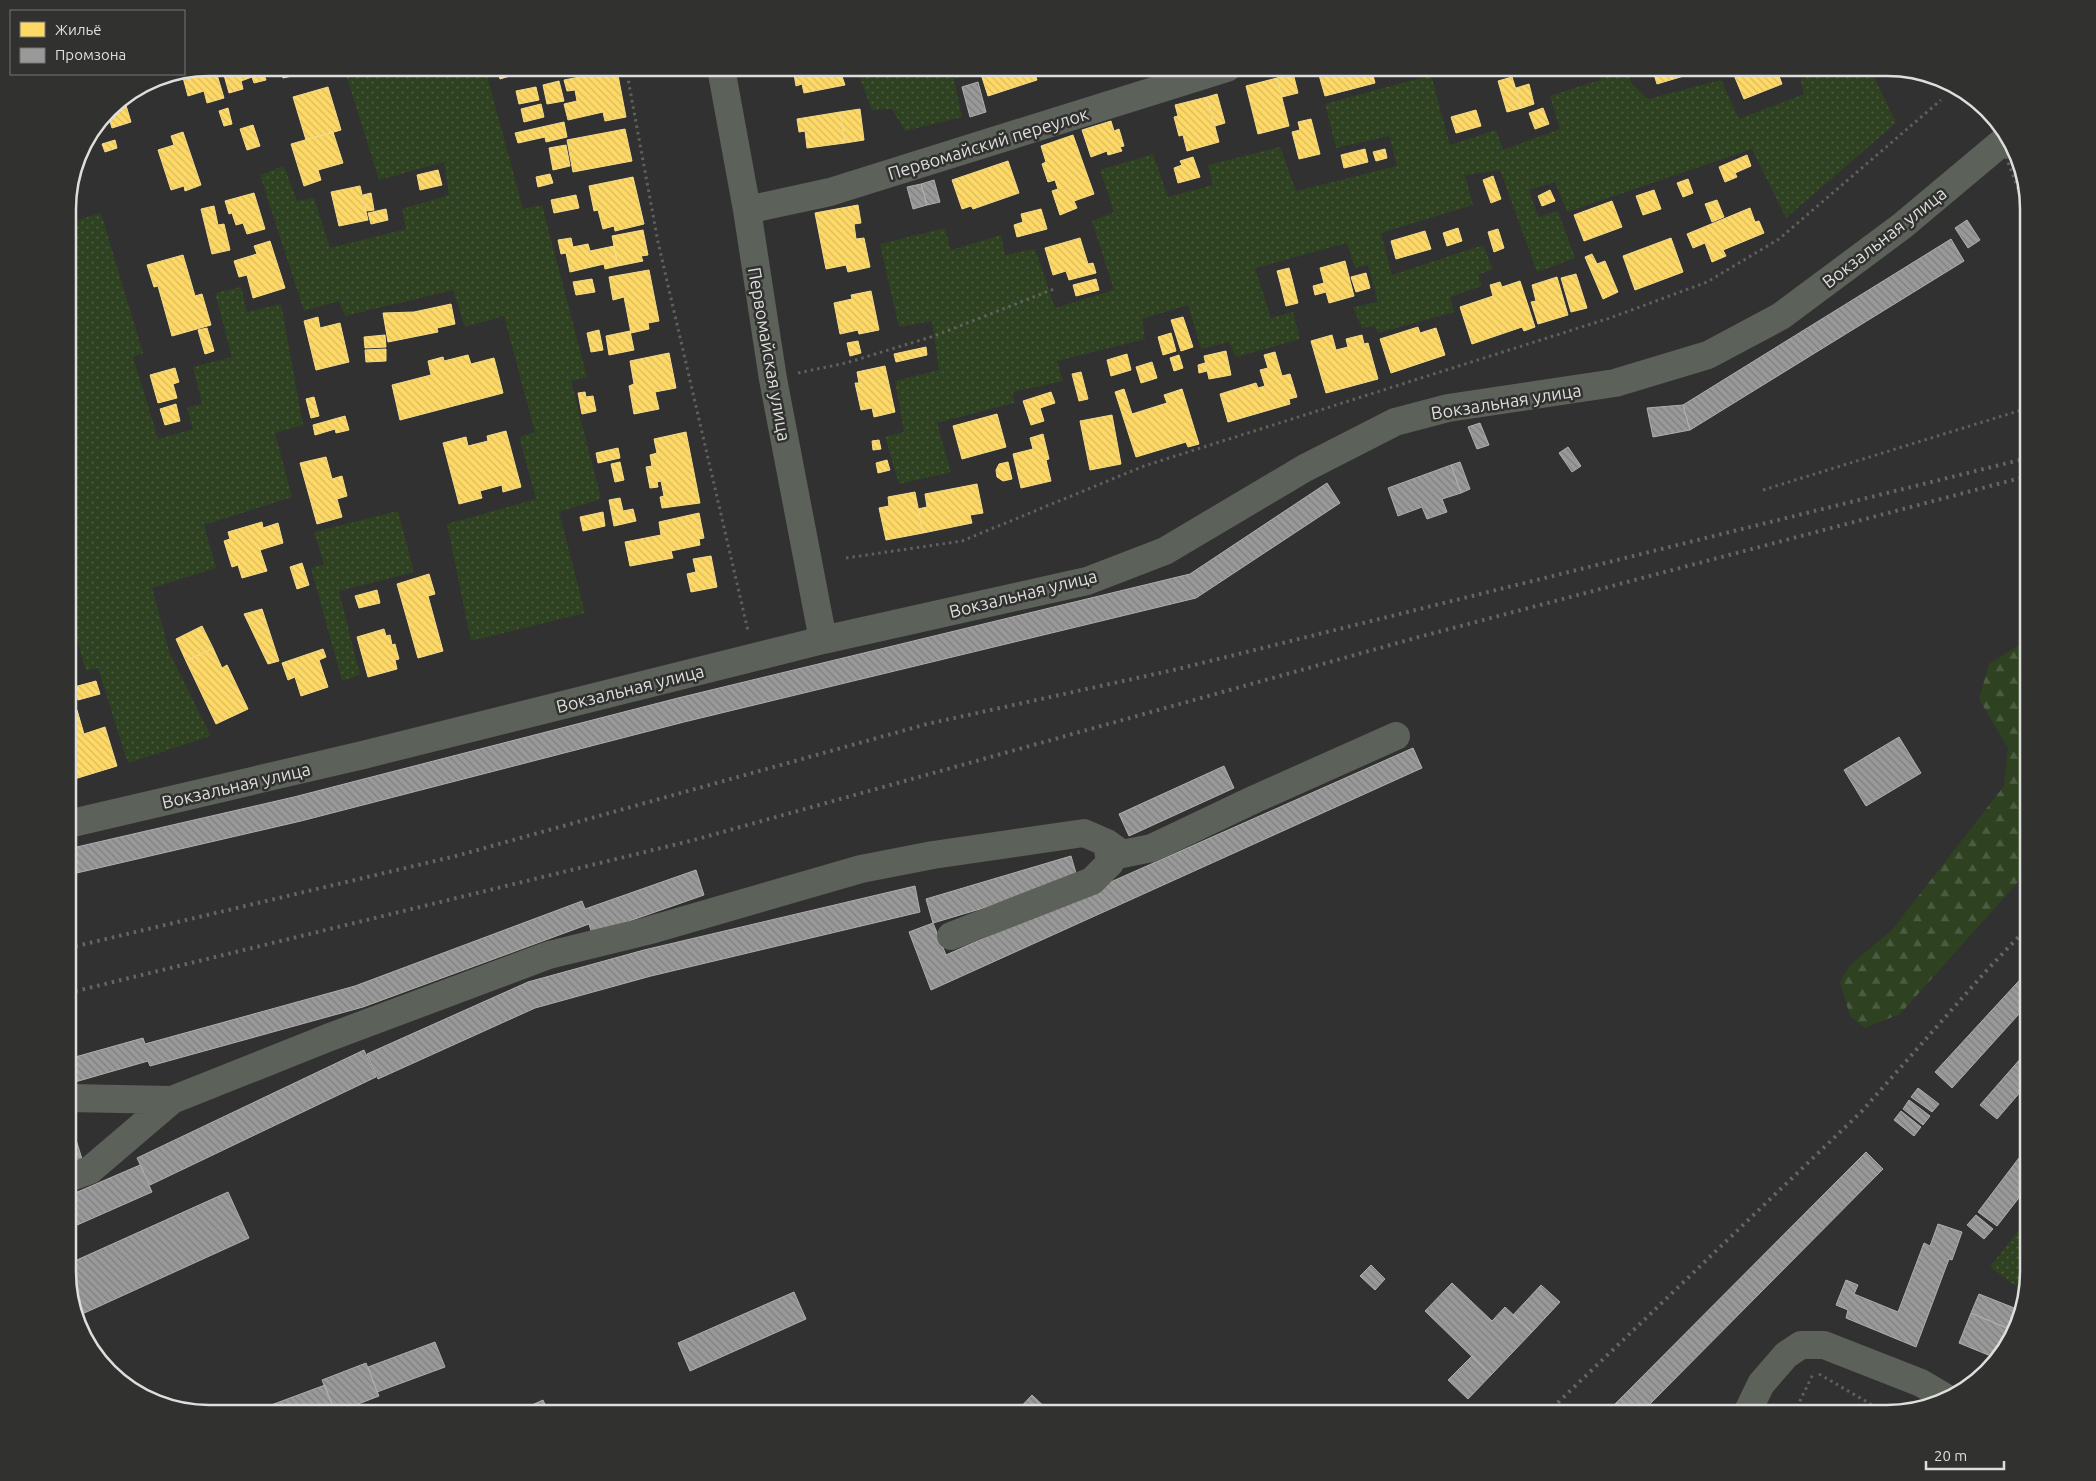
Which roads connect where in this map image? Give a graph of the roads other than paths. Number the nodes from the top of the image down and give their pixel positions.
1 (722, 76) edge
2 (1201, 76) edge
3 (2002, 142) edge
4 (747, 210) junction
5 (822, 640) junction
6 (1396, 736) dead end
7 (77, 822) edge
8 (1107, 843) junction
9 (950, 936) dead end
10 (77, 1098) edge
11 (172, 1100) junction
12 (77, 1175) edge
13 (1940, 1394) edge
14 (1751, 1405) edge

1 - 4 street, Первомайская улица
2 - 4 street, Первомайский переулок
3 - 5 street, Вокзальная улица
4 - 5 street, Первомайская улица
5 - 7 street, Вокзальная улица
6 - 8 street
8 - 9 street
8 - 11 street
10 - 11 street
11 - 12 street
13 - 14 street

